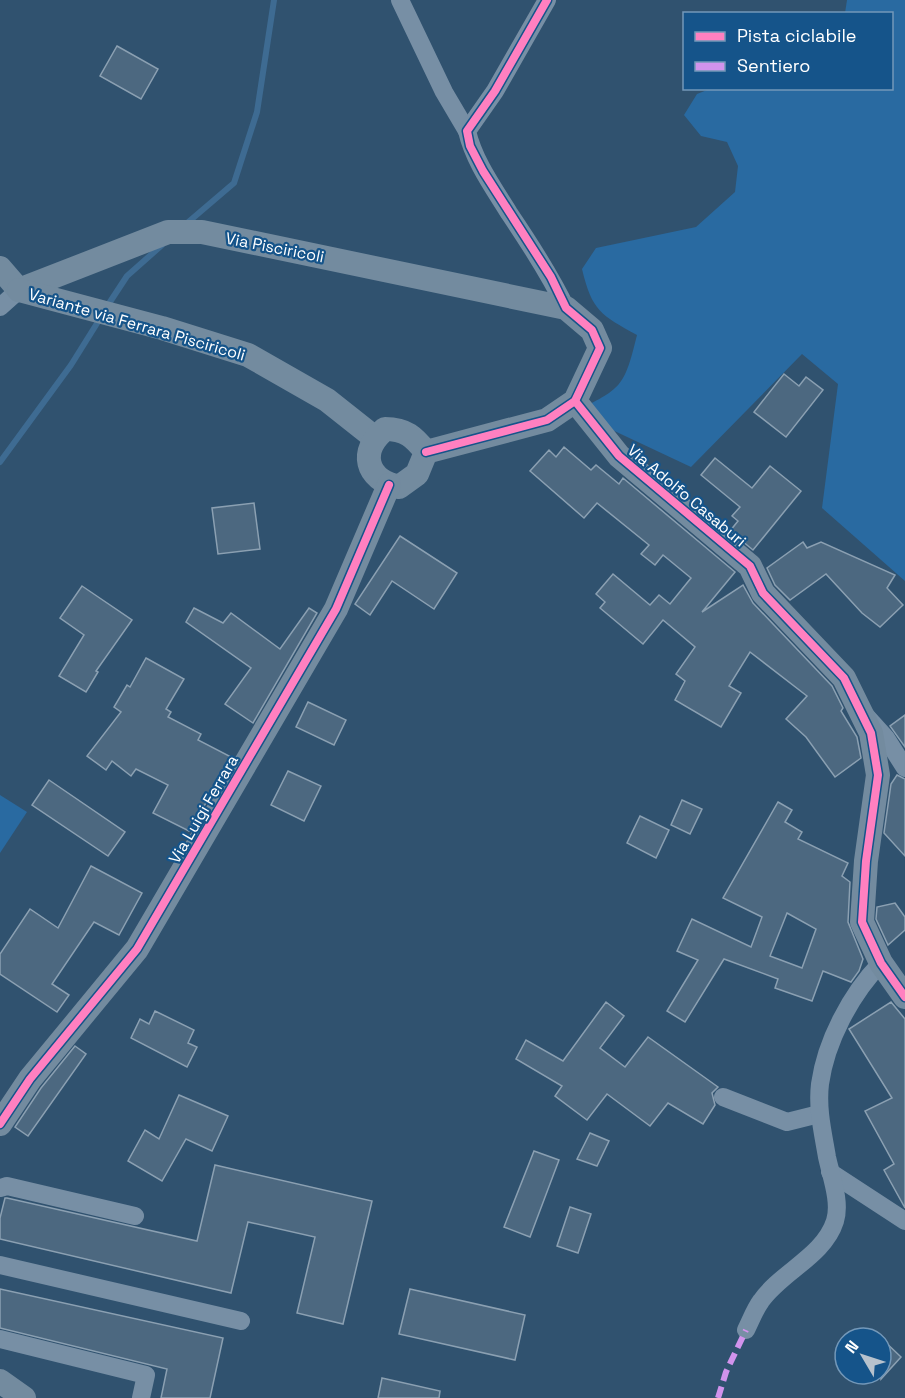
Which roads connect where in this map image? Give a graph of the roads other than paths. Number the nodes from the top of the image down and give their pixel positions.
1 (400, 0) edge
2 (547, 0) edge
3 (467, 131) junction
4 (0, 268) edge
5 (30, 285) junction
6 (0, 307) edge
7 (566, 308) junction
8 (575, 401) junction
9 (375, 438) junction
10 (426, 452) junction
11 (389, 485) junction
12 (858, 707) junction
13 (905, 768) edge
14 (881, 963) junction
15 (905, 997) edge
16 (723, 1097) dead end
17 (819, 1114) junction
18 (0, 1124) edge
19 (830, 1172) junction
20 (0, 1188) edge
21 (135, 1216) dead end
22 (905, 1221) edge
23 (0, 1264) edge
24 (241, 1321) dead end
25 (746, 1329) dead end
26 (0, 1339) edge
27 (0, 1381) edge
28 (24, 1398) edge
29 (141, 1398) edge

1 - 3 street
2 - 3 street
3 - 7 street
4 - 5 street
5 - 6 street
5 - 7 street, Via Pisciricoli
5 - 9 street, Variante via Ferrara Pisciricoli
7 - 8 street
8 - 10 street
8 - 12 street, Via Adolfo Casaburi
9 - 10 street
9 - 11 street
10 - 11 street
11 - 18 street, Via Luigi Ferrara
12 - 13 street
12 - 14 street, Via Adolfo Casaburi
14 - 15 street, Via Adolfo Casaburi
14 - 17 street
16 - 17 street
17 - 19 street
19 - 22 street
19 - 25 street
20 - 21 street
23 - 24 street
26 - 29 street
27 - 28 street

